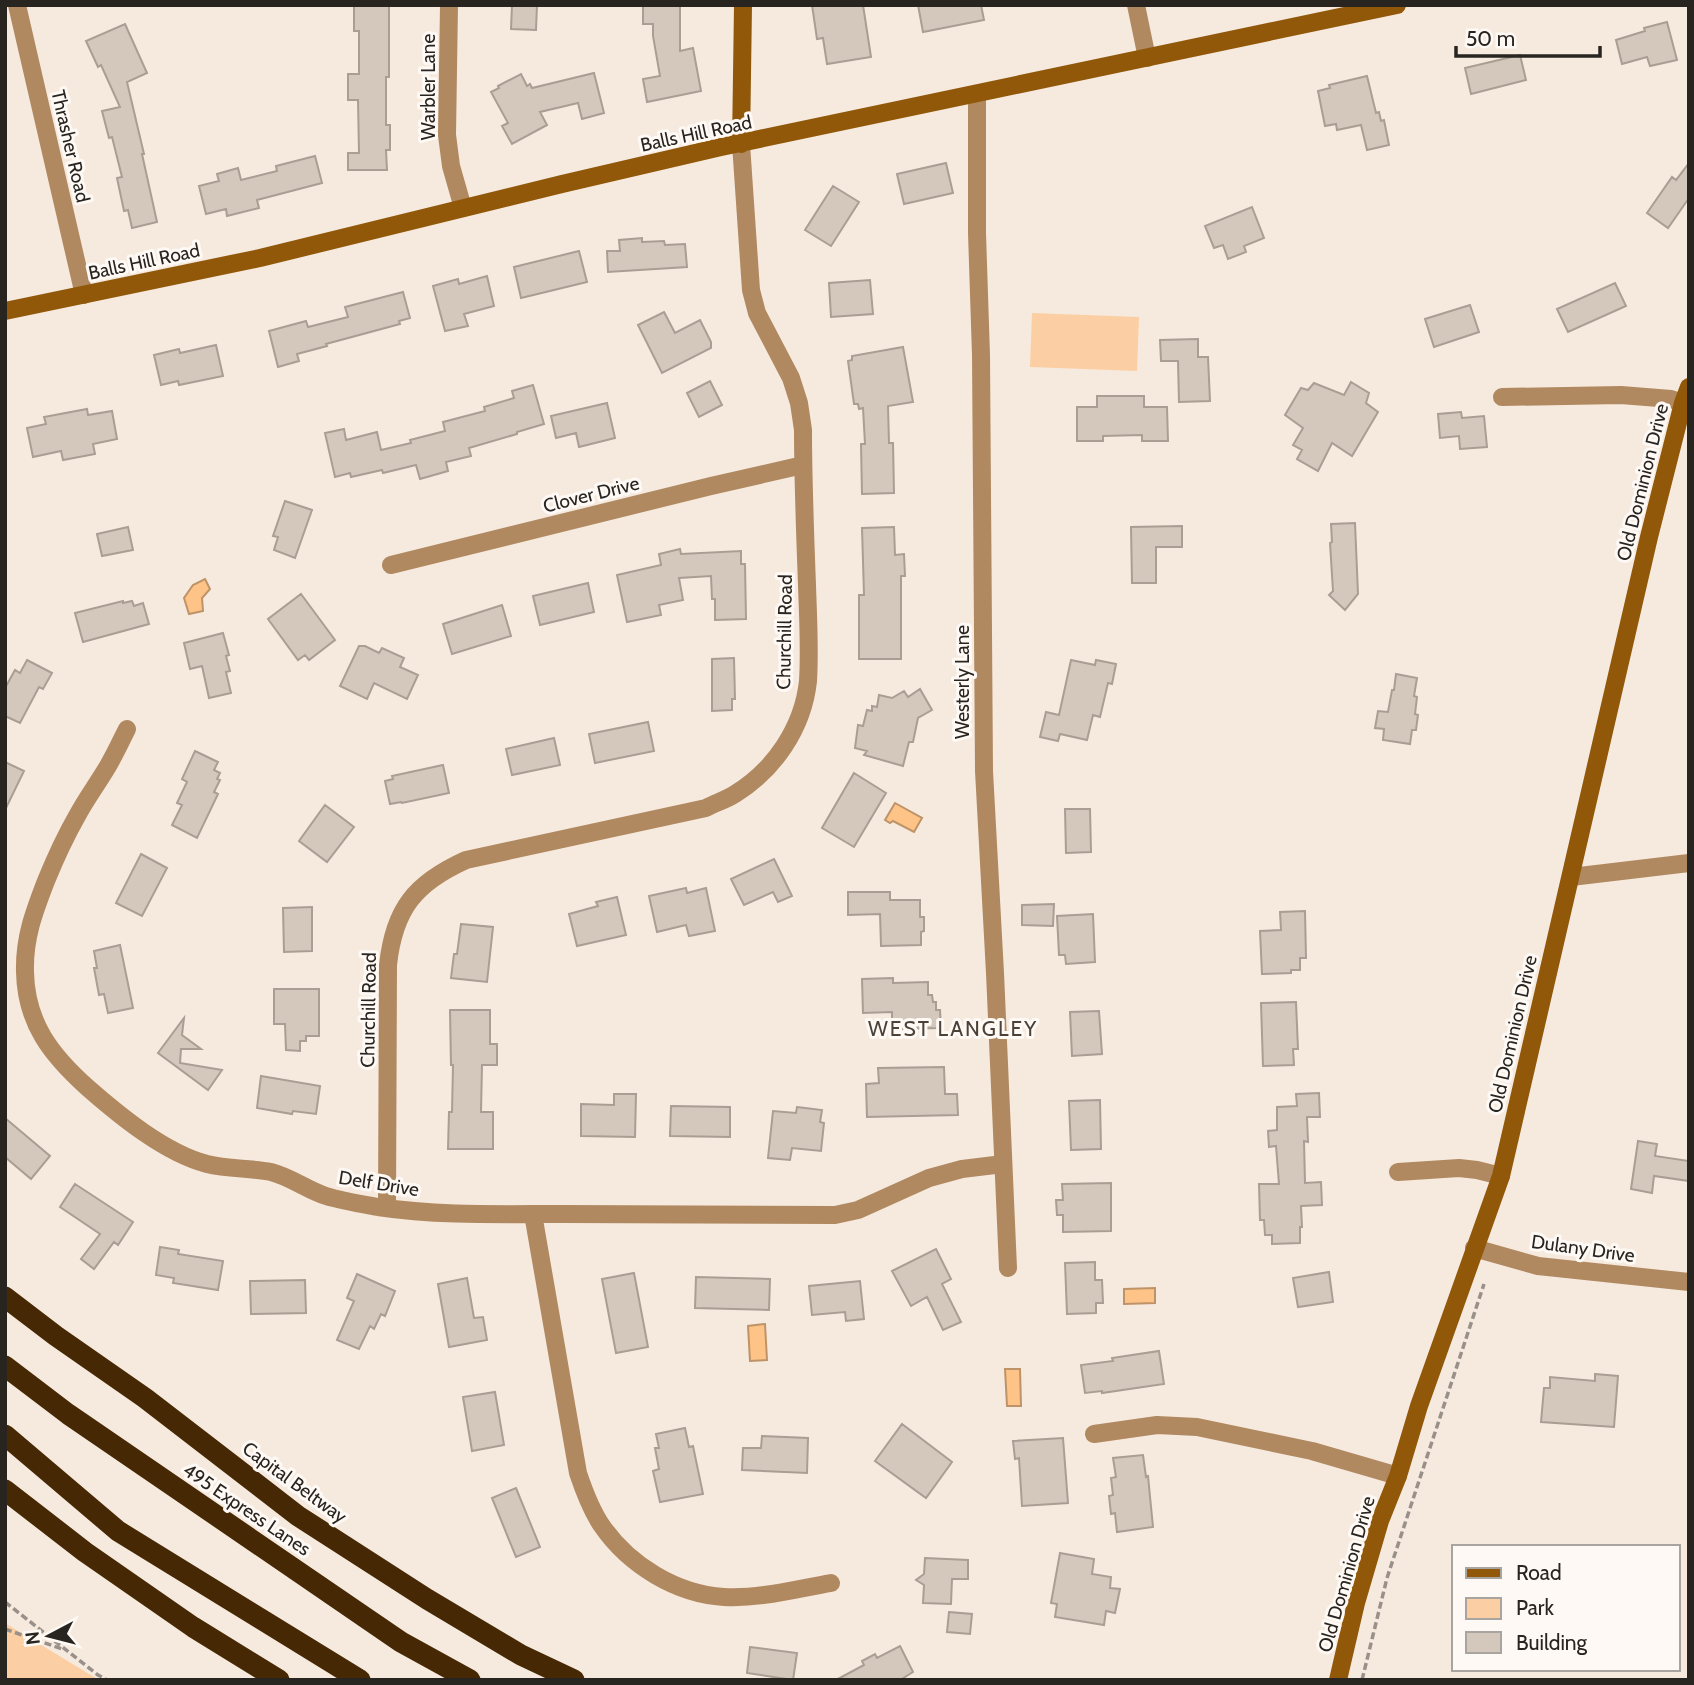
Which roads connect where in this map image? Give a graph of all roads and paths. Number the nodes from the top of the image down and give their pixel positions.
1 (17, 5) edge
2 (449, 5) edge
3 (743, 5) edge
4 (1136, 5) edge
5 (1397, 5) edge
6 (1147, 58) junction
7 (978, 94) junction
8 (741, 144) junction
9 (463, 208) junction
10 (84, 295) junction
11 (5, 311) edge
12 (1686, 395) edge
13 (1502, 397) dead end
14 (803, 465) junction
15 (391, 565) dead end
16 (127, 729) dead end
17 (1689, 863) edge
18 (1571, 877) junction
19 (1003, 1164) junction
20 (1398, 1171) dead end
21 (1501, 1176) junction
22 (387, 1208) junction
23 (533, 1214) junction
24 (1474, 1248) junction
25 (1494, 1254) junction
26 (1008, 1268) dead end
27 (1689, 1282) edge
28 (5, 1297) edge
29 (5, 1366) edge
30 (1094, 1434) dead end
31 (5, 1435) edge
32 (1398, 1476) junction
33 (5, 1490) edge
34 (831, 1583) dead end
35 (5, 1602) edge
36 (5, 1629) edge
37 (67, 1651) junction
38 (107, 1680) edge
39 (279, 1680) edge
40 (360, 1680) edge
41 (470, 1680) edge
42 (574, 1680) edge
43 (1338, 1680) edge
44 (1362, 1680) edge

1 - 10 street, Thrasher Road
2 - 9 street, Warbler Lane
3 - 8 street, Churchill Road
4 - 6 street
5 - 6 street, Balls Hill Road
6 - 7 street, Balls Hill Road
7 - 8 street, Balls Hill Road
7 - 19 street, Westerly Lane
8 - 9 street, Balls Hill Road
8 - 14 street, Churchill Road
9 - 10 street, Balls Hill Road
10 - 11 street, Balls Hill Road
12 - 13 street
12 - 18 street, Old Dominion Drive
14 - 15 street, Clover Drive
14 - 22 street, Churchill Road
16 - 22 street, Delf Drive
17 - 18 street
18 - 21 street, Old Dominion Drive
19 - 23 street, Delf Drive
19 - 26 street, Westerly Lane
20 - 21 street
21 - 24 street, Old Dominion Drive
22 - 23 street, Delf Drive
23 - 34 street
24 - 25 street, Dulany Drive
24 - 32 street, Old Dominion Drive
25 - 27 street, Dulany Drive
25 - 44 path
28 - 42 highway, Capital Beltway
29 - 41 highway, 495 Express Lanes
30 - 32 street
31 - 40 highway
32 - 43 street, Old Dominion Drive
33 - 39 highway
35 - 37 path
36 - 37 path
37 - 38 path

